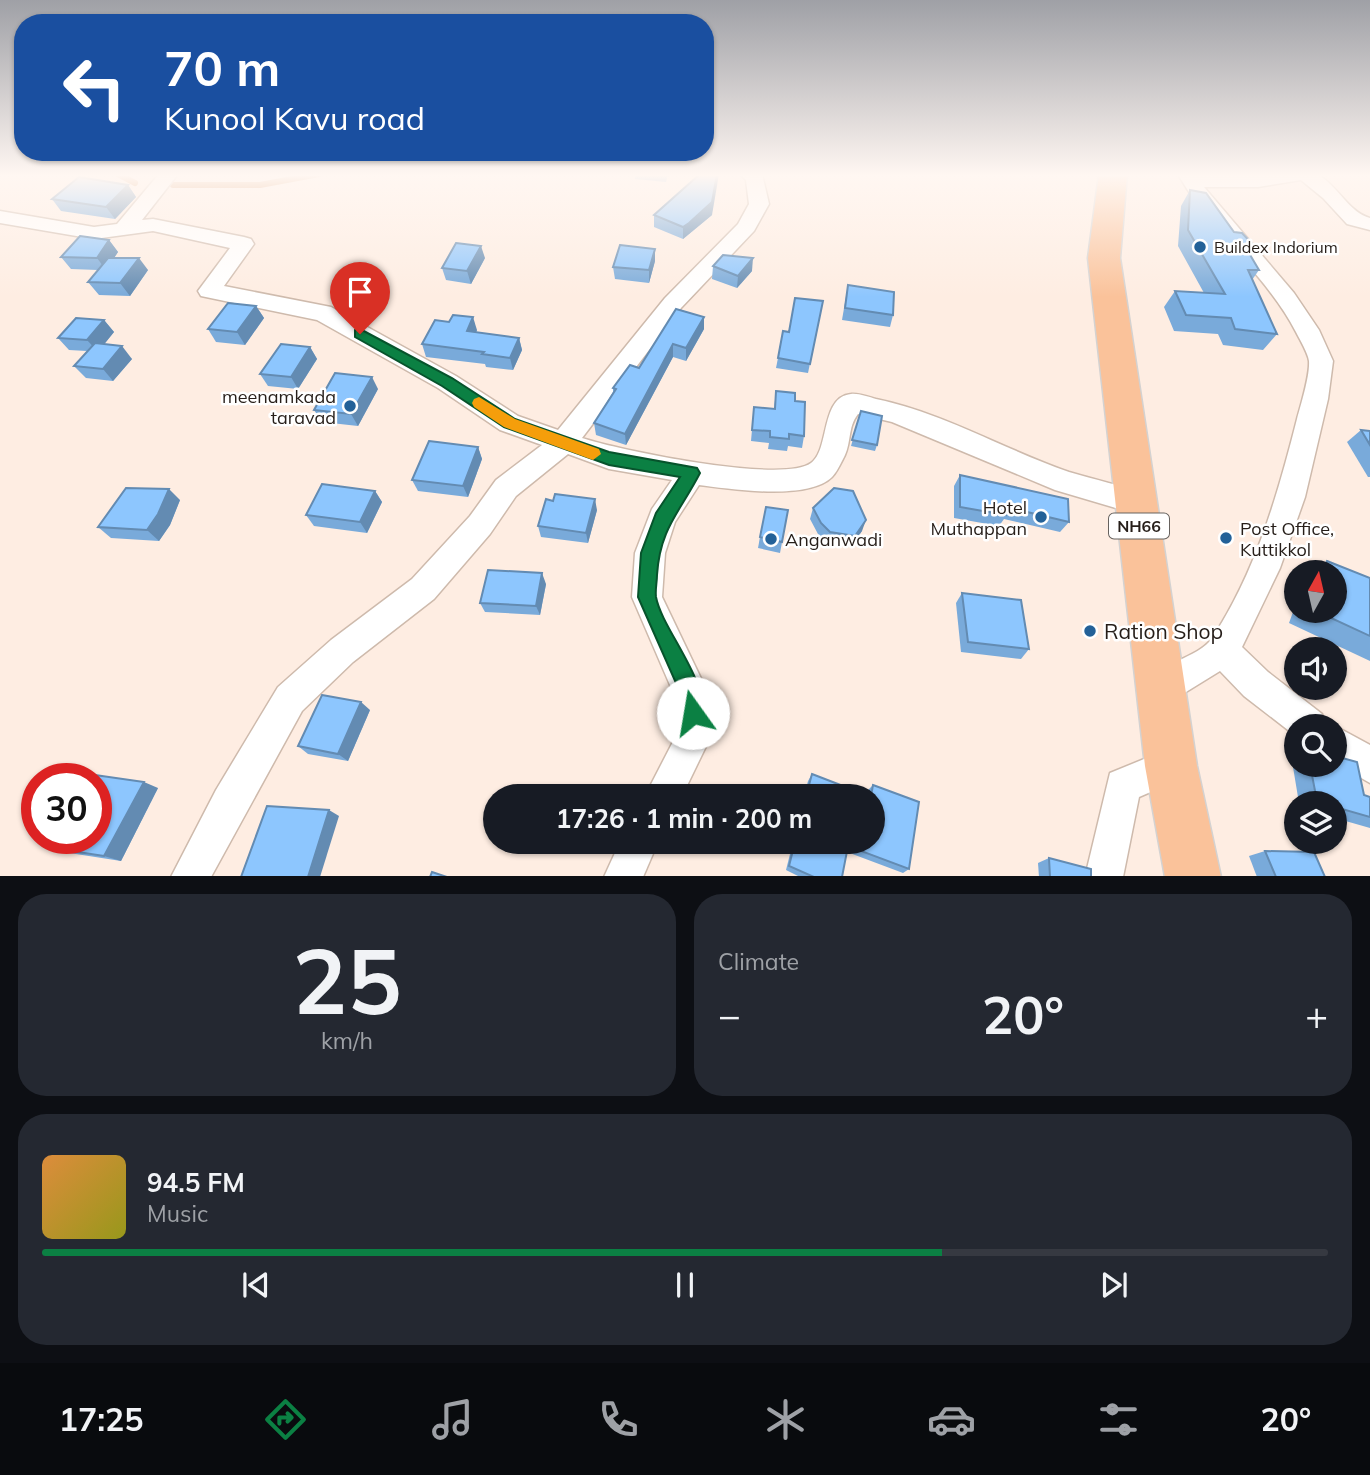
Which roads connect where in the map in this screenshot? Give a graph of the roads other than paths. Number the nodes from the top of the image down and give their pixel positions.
1 (136, 215) edge
2 (753, 215) edge
3 (1109, 215) edge
4 (1215, 215) edge
5 (1349, 215) edge
6 (0, 217) edge
7 (1370, 224) edge
8 (123, 229) junction
9 (562, 444) junction
10 (692, 473) junction
11 (1136, 502) junction
12 (1223, 651) junction
13 (1160, 691) junction
14 (1295, 714) edge
15 (1347, 751) edge
16 (1370, 765) edge
17 (1171, 766) junction
18 (669, 784) edge
19 (634, 854) edge
20 (191, 876) edge
21 (623, 876) edge
22 (1104, 876) edge
23 (1193, 876) edge

1 - 8 street
2 - 9 street
3 - 11 highway, NH66
4 - 12 street
5 - 7 street
6 - 8 street
8 - 9 street
9 - 10 street
9 - 20 street
10 - 11 street
10 - 18 street
11 - 13 highway, NH66
12 - 13 street
12 - 14 street
13 - 17 highway, NH66
15 - 16 street
17 - 22 street
17 - 23 highway, NH66
19 - 21 street

